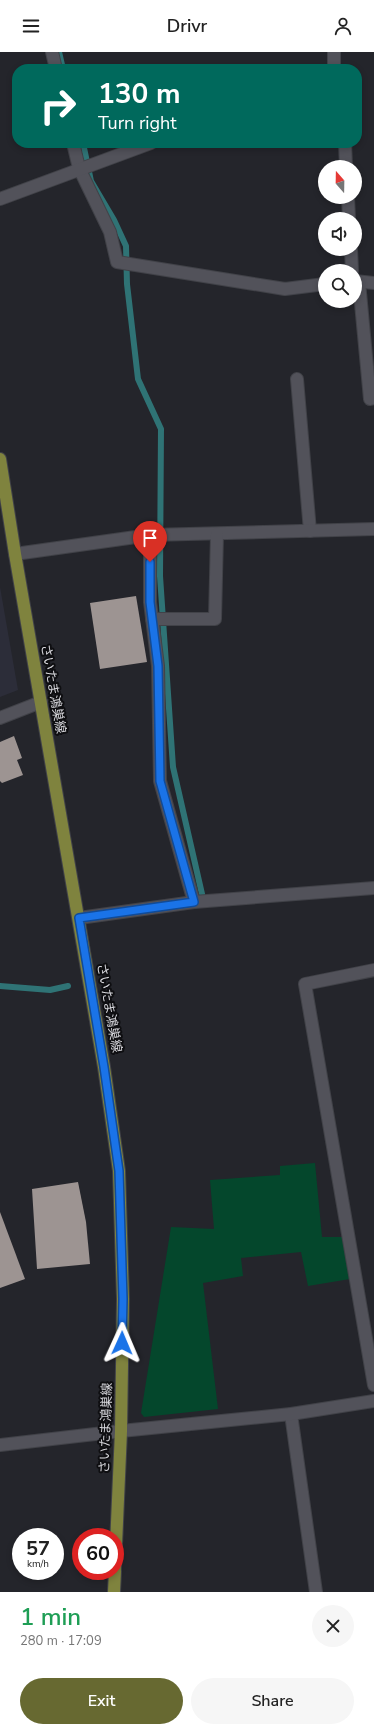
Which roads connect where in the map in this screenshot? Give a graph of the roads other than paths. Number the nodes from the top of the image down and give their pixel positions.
1 (52, 52) edge
2 (334, 52) edge
3 (55, 64) edge
4 (334, 64) edge
5 (74, 148) edge
6 (137, 148) edge
7 (345, 148) edge
8 (346, 160) edge
9 (79, 168) junction
10 (0, 199) edge
11 (362, 282) edge
12 (374, 283) edge
13 (318, 285) edge
14 (360, 308) edge
15 (297, 379) dead end
16 (374, 398) edge
17 (0, 464) edge
18 (374, 529) edge
19 (310, 531) junction
20 (217, 534) junction
21 (150, 536) junction
22 (15, 554) junction
23 (152, 619) junction
24 (41, 702) junction
25 (0, 718) edge
26 (374, 888) edge
27 (194, 902) junction
28 (79, 918) junction
29 (374, 970) edge
30 (374, 1385) edge
31 (374, 1401) edge
32 (291, 1414) junction
33 (121, 1431) junction
34 (0, 1444) edge
35 (117, 1528) edge
36 (115, 1580) edge
37 (114, 1592) edge
38 (316, 1592) edge

1 - 3 street
2 - 4 street
5 - 9 street
6 - 9 street
7 - 8 street
9 - 10 street
9 - 13 street
11 - 12 street
14 - 16 street
15 - 19 street
17 - 22 main road, さいたま鴻巣線
18 - 19 street
19 - 20 street
20 - 21 street
20 - 23 street
21 - 22 street
21 - 23 street
22 - 24 main road, さいたま鴻巣線
23 - 27 street
24 - 25 street
24 - 28 main road, さいたま鴻巣線
26 - 27 street
27 - 28 street
28 - 33 main road, さいたま鴻巣線
29 - 30 street
31 - 32 street
32 - 33 street
32 - 38 street
33 - 34 street
33 - 35 main road, さいたま鴻巣線
36 - 37 main road

